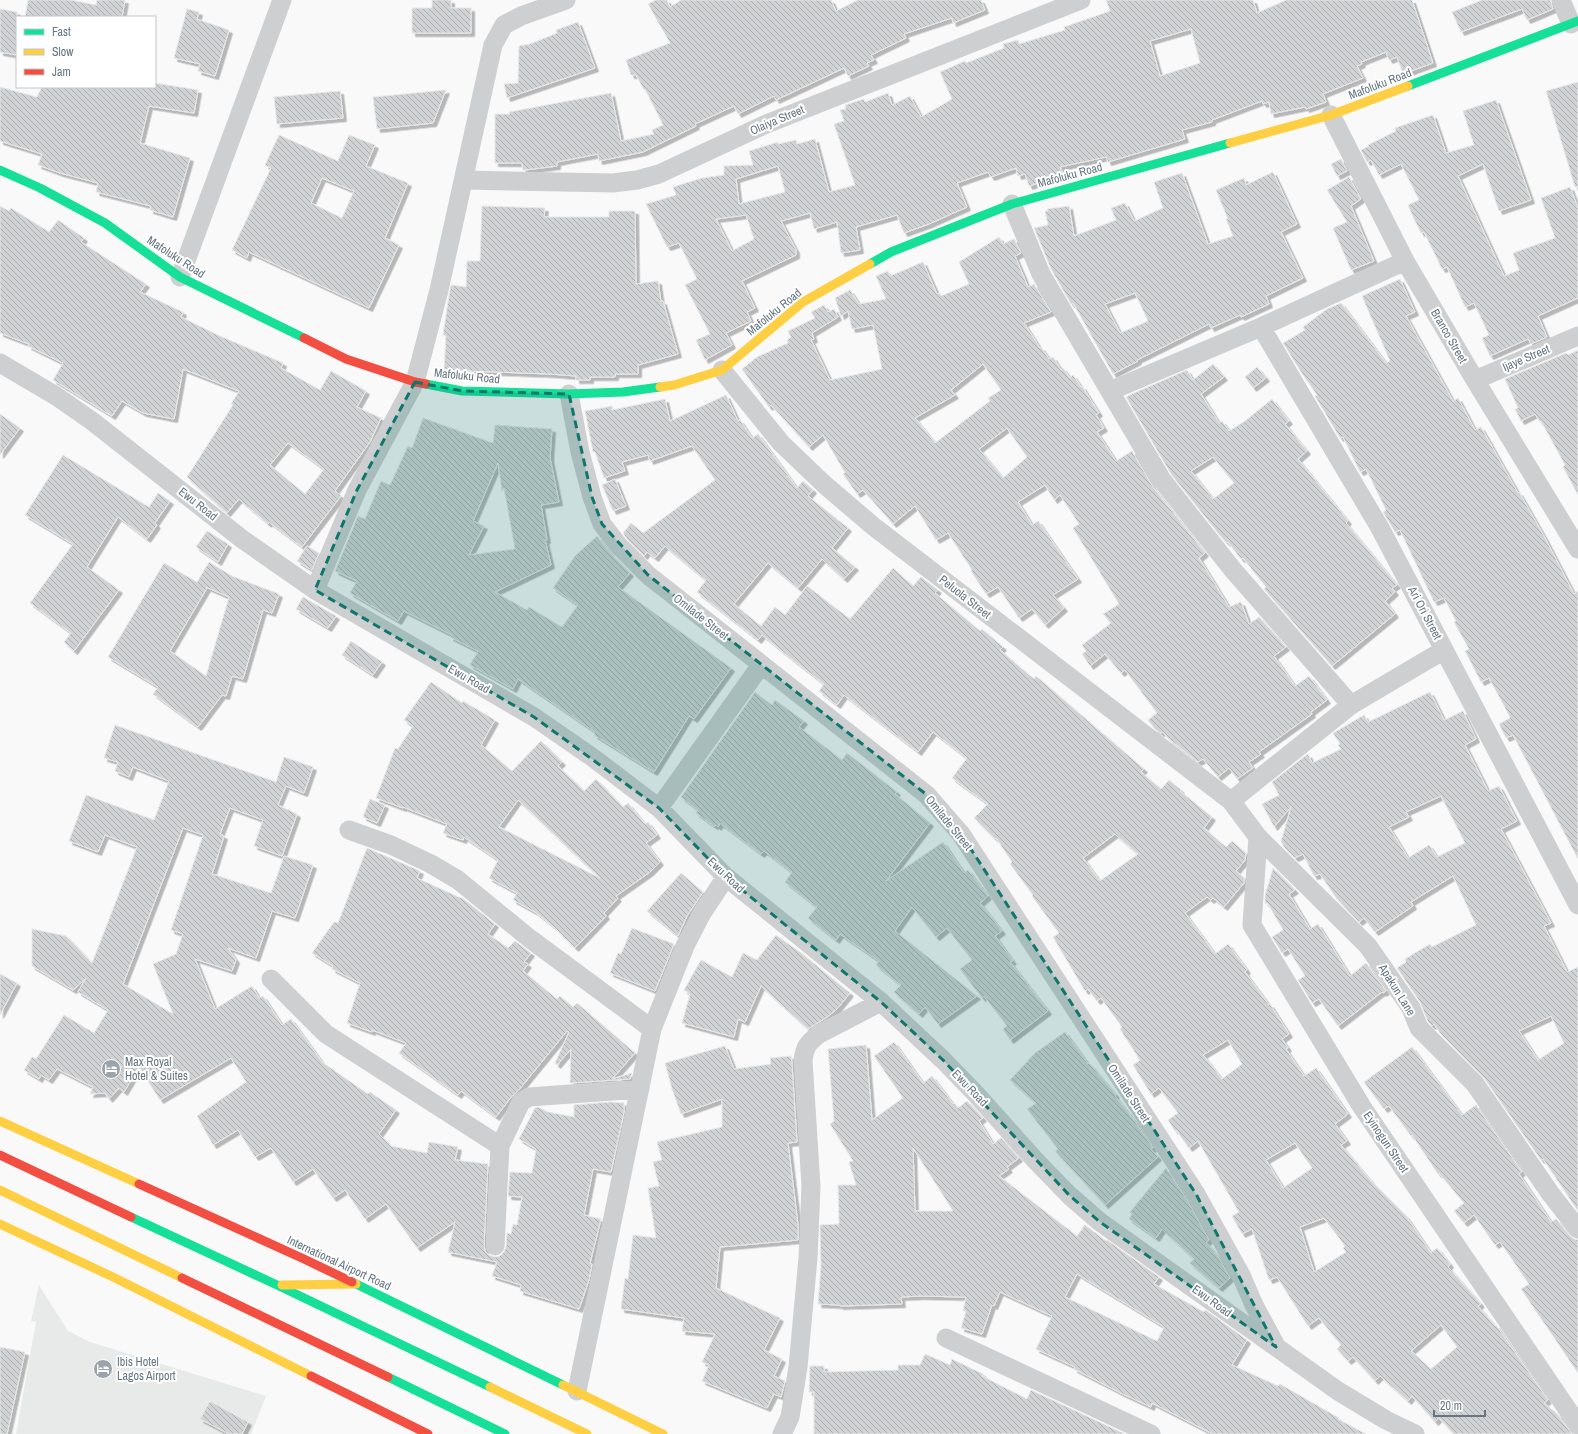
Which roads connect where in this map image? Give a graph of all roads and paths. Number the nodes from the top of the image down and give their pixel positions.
1 (282, 0) edge
2 (566, 0) edge
3 (1081, 0) edge
4 (1561, 0) edge
5 (1574, 23) edge
6 (1331, 116) junction
7 (0, 170) edge
8 (464, 180) junction
9 (1012, 204) junction
10 (1405, 261) junction
11 (180, 277) junction
12 (1261, 327) junction
13 (1578, 336) edge
14 (0, 363) edge
15 (722, 370) junction
16 (1475, 380) junction
17 (415, 382) junction
18 (1110, 391) junction
19 (569, 394) junction
20 (1578, 549) edge
21 (315, 590) junction
22 (1444, 650) junction
23 (762, 665) junction
24 (1351, 705) junction
25 (1231, 801) junction
26 (659, 808) junction
27 (349, 830) dead end
28 (1258, 837) junction
29 (726, 877) junction
30 (1578, 905) edge
31 (271, 979) dead end
32 (881, 1002) junction
33 (652, 1029) junction
34 (640, 1088) junction
35 (0, 1121) edge
36 (500, 1146) junction
37 (0, 1155) edge
38 (0, 1190) edge
39 (0, 1224) edge
40 (1578, 1229) edge
41 (495, 1246) dead end
42 (356, 1284) junction
43 (277, 1285) junction
44 (946, 1338) dead end
45 (1276, 1347) junction
46 (577, 1391) junction
47 (1578, 1425) edge
48 (428, 1434) edge
49 (505, 1434) edge
50 (587, 1434) edge
51 (663, 1434) edge
52 (782, 1434) edge
53 (1152, 1434) edge
54 (1414, 1434) edge

1 - 11 street
2 - 8 street
3 - 8 street, Olaiya Street
4 - 5 street
5 - 6 main road, Mafoluku Road
6 - 9 main road, Mafoluku Road
6 - 10 street, Branco Street
7 - 11 main road, Mafoluku Road
8 - 17 street
9 - 15 main road, Mafoluku Road
9 - 18 street
10 - 12 street
10 - 16 street, Branco Street
11 - 17 main road, Mafoluku Road
12 - 18 street
12 - 22 street, Ari Ori Street
13 - 16 street, Ijaye Street
14 - 21 street, Ewu Road
15 - 19 main road, Mafoluku Road
15 - 25 street, Peluola Street
16 - 20 street, Branco Street
17 - 19 main road, Mafoluku Road
17 - 21 street
18 - 24 street
19 - 23 street, Omilade Street
21 - 26 street, Ewu Road
22 - 24 street
22 - 30 street, Ari Ori Street
23 - 26 street
23 - 45 street, Omilade Street
24 - 25 street
25 - 28 street, Apakun Lane
26 - 29 street, Ewu Road
27 - 33 street
28 - 40 street, Apakun Lane
28 - 47 street, Eyinogun Street
29 - 32 street, Ewu Road
29 - 33 street
31 - 36 street
32 - 45 street, Ewu Road
32 - 52 street
33 - 34 street
34 - 36 street
34 - 46 street
35 - 42 main road, International Airport Road
36 - 41 street
37 - 43 main road
38 - 49 main road
39 - 48 main road
42 - 43 main road
42 - 46 main road, International Airport Road
43 - 50 main road
44 - 53 street
45 - 54 street, Ewu Road
46 - 51 main road, International Airport Road

